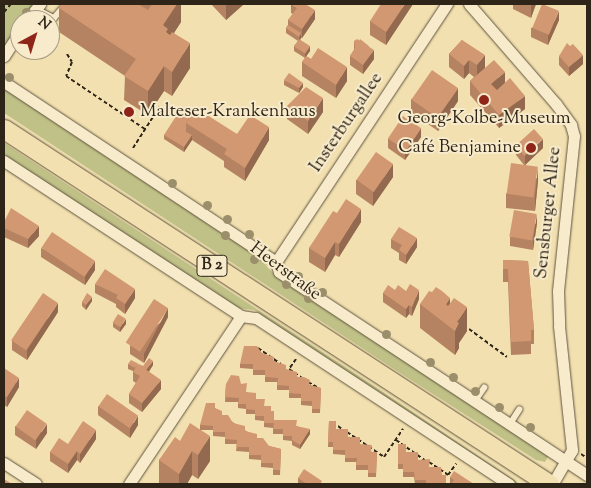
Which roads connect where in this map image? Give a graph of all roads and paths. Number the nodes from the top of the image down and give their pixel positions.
1 (11, 4) edge
2 (66, 4) edge
3 (447, 4) edge
4 (468, 4) edge
5 (38, 6) edge
6 (4, 12) edge
7 (68, 54) dead end
8 (4, 82) edge
9 (160, 106) dead end
10 (4, 129) edge
11 (145, 129) junction
12 (133, 148) dead end
13 (4, 162) edge
14 (276, 262) junction
15 (241, 316) junction
16 (469, 329) dead end
17 (258, 348) edge
18 (506, 357) dead end
19 (296, 359) dead end
20 (289, 369) junction
21 (484, 388) dead end
22 (319, 389) edge
23 (475, 401) junction
24 (519, 410) dead end
25 (510, 424) junction
26 (338, 426) edge
27 (404, 429) dead end
28 (396, 440) junction
29 (566, 461) junction
30 (4, 464) edge
31 (456, 464) dead end
32 (587, 475) edge
33 (36, 484) edge
34 (129, 484) edge
35 (509, 484) edge
36 (551, 484) edge

1 - 6 path
2 - 5 lane
3 - 14 street, Insterburgallee
4 - 29 street, Sensburger Allee
7 - 11 path
8 - 14 street, Heerstraße
9 - 11 path
10 - 36 main road, Heerstraße / B 2
11 - 12 path
13 - 15 street
14 - 23 street, Heerstraße
15 - 34 street
15 - 35 street
16 - 18 path
17 - 20 path
19 - 20 path
20 - 22 path
21 - 23 lane
23 - 25 street, Heerstraße
24 - 25 lane
25 - 29 street, Heerstraße
26 - 28 path
27 - 28 path
28 - 31 path
29 - 32 street, Heerstraße
29 - 36 street, Heerstraße
30 - 33 street

